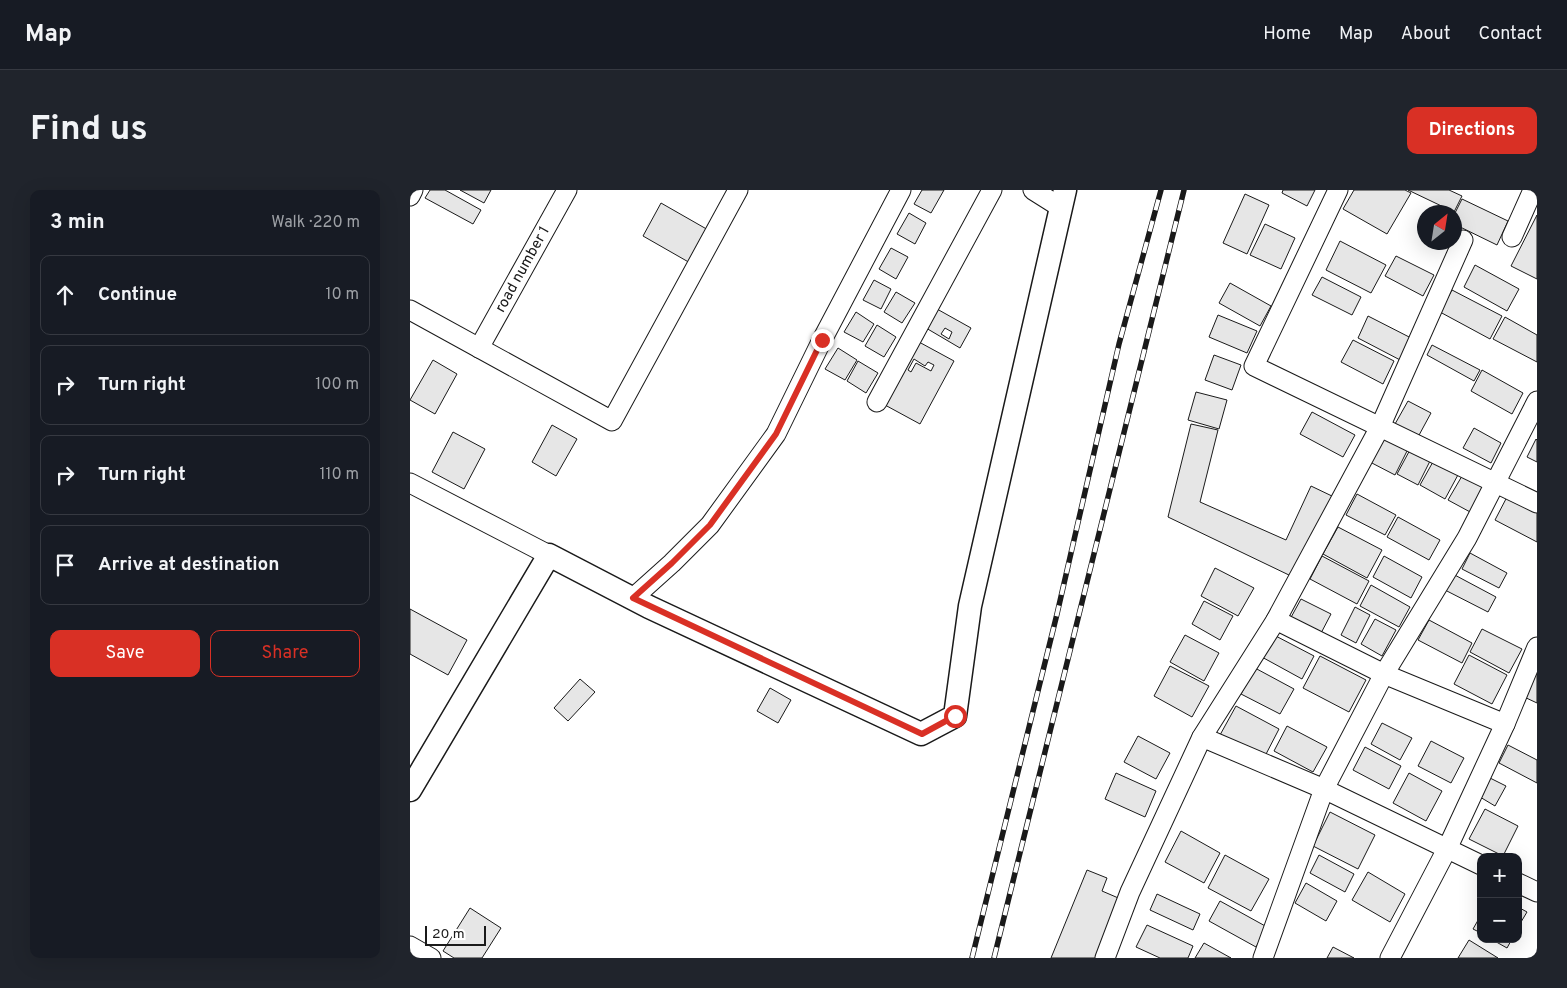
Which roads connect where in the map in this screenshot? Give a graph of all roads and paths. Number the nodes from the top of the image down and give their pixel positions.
1 (413, 190) edge
2 (567, 190) edge
3 (738, 190) edge
4 (901, 190) edge
5 (992, 190) edge
6 (1033, 190) edge
7 (1338, 190) edge
8 (1533, 190) edge
9 (410, 196) edge
10 (1063, 199) edge
11 (1512, 237) dead end
12 (1463, 240) dead end
13 (410, 310) edge
14 (479, 348) junction
15 (1537, 401) edge
16 (877, 402) dead end
17 (1380, 427) junction
18 (1495, 482) junction
19 (410, 483) edge
20 (1537, 502) edge
21 (549, 555) junction
22 (633, 598) junction
23 (1276, 620) junction
24 (1537, 647) edge
25 (1384, 674) junction
26 (1505, 724) junction
27 (1202, 737) junction
28 (1324, 789) junction
29 (410, 790) edge
30 (1447, 850) junction
31 (1477, 863) edge
32 (1522, 885) edge
33 (1537, 892) edge
34 (410, 946) edge
35 (431, 958) edge
36 (1105, 958) edge
37 (1263, 958) edge
38 (1390, 958) edge

1 - 9 street
2 - 14 street, road number 1
3 - 14 street
4 - 22 street
5 - 16 street
6 - 10 street
7 - 17 street
8 - 11 street
10 - 22 street
12 - 17 street
13 - 14 street
15 - 18 street
17 - 18 street
17 - 23 street
18 - 20 street
18 - 25 street
19 - 21 street
21 - 22 street
21 - 29 street
23 - 25 street
23 - 27 street
24 - 26 street
25 - 26 street
25 - 28 street
26 - 30 street
27 - 28 street
27 - 36 street
28 - 30 street
28 - 37 street
30 - 31 street
30 - 38 street
32 - 33 street
34 - 35 street

